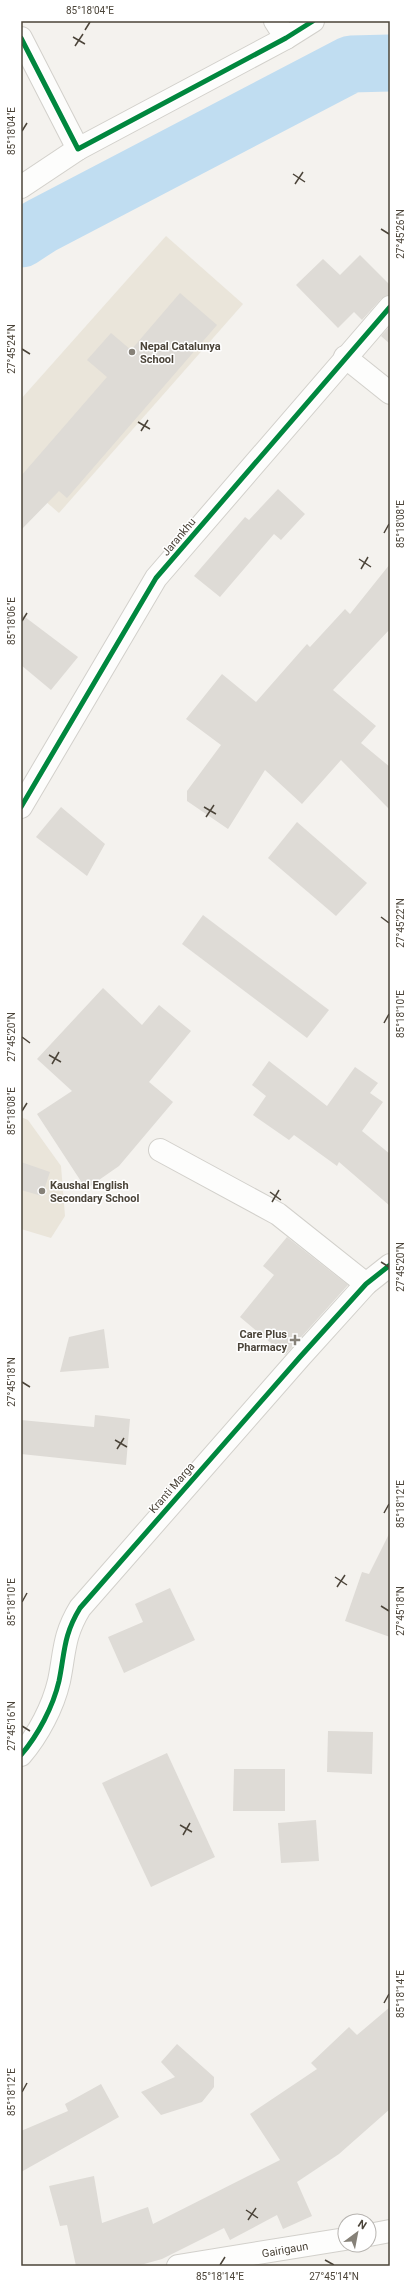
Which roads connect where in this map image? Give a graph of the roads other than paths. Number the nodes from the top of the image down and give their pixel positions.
1 (313, 21) edge
2 (280, 30) edge
3 (21, 38) edge
4 (78, 149) junction
5 (21, 187) edge
6 (390, 307) edge
7 (345, 357) junction
8 (390, 393) edge
9 (21, 807) edge
10 (160, 1150) dead end
11 (390, 1265) edge
12 (366, 1284) junction
13 (21, 1755) edge
14 (390, 2232) edge
15 (377, 2234) edge
16 (337, 2241) edge
17 (240, 2262) edge
18 (178, 2266) edge

1 - 2 street
2 - 4 street
3 - 4 street
4 - 5 street
6 - 7 street, Jarankhu
7 - 8 street
7 - 9 street, Jarankhu
10 - 12 street
11 - 12 street, Kranti Marga
12 - 13 street, Kranti Marga
14 - 15 street
16 - 17 street, Gairigaun
17 - 18 street, Gairigaun

